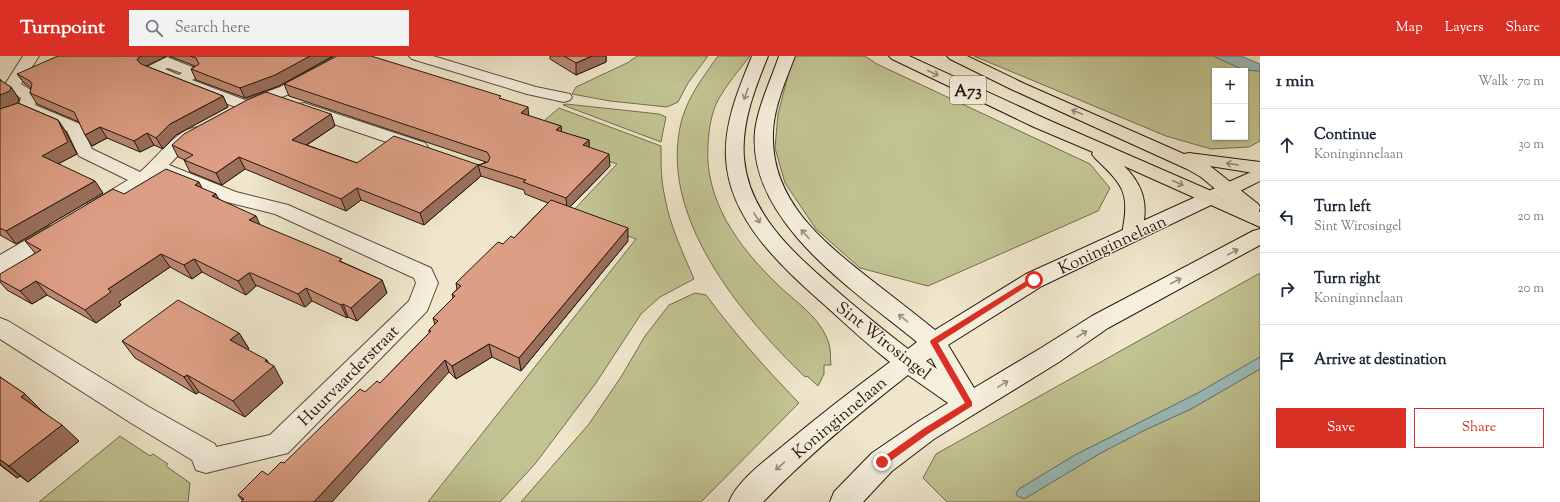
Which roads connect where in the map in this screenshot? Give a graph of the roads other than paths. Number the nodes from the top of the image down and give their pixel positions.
1 (31, 56) edge
2 (347, 56) edge
3 (417, 56) edge
4 (465, 56) edge
5 (760, 56) edge
6 (787, 56) edge
7 (897, 56) edge
8 (955, 56) edge
9 (450, 66) junction
10 (178, 81) edge
11 (270, 96) junction
12 (564, 97) dead end
13 (245, 106) junction
14 (1091, 145) junction
15 (431, 152) edge
16 (1174, 155) junction
17 (1260, 168) edge
18 (150, 174) junction
19 (1260, 174) edge
20 (1229, 189) junction
21 (1210, 198) junction
22 (1260, 215) edge
23 (1260, 220) edge
24 (1132, 234) junction
25 (1260, 236) edge
26 (3, 261) edge
27 (0, 327) edge
28 (934, 342) junction
29 (907, 361) junction
30 (969, 404) junction
31 (743, 502) edge
32 (844, 502) edge

1 - 18 main road
2 - 11 main road
3 - 9 main road
4 - 9 main road
5 -> 29 main road, Sint Wirosingel
28 -> 6 main road, Sint Wirosingel
7 -> 14 main road, A73
16 -> 8 main road, A73
9 - 12 main road
10 - 13 main road
11 - 13 main road
11 - 15 main road
13 - 18 main road
14 -> 21 main road, A73
14 - 24 main road, A73
17 -> 16 main road, A73
16 - 20 main road, A73
18 - 26 main road
18 - 27 main road, Huurvaarderstraat
19 - 20 main road, Koninginnelaan
20 - 21 main road, Koninginnelaan
20 - 22 main road, A73
21 - 23 main road, A73
21 - 24 main road, Koninginnelaan
24 - 28 main road, Koninginnelaan
30 -> 25 main road
28 - 29 main road, Koninginnelaan
28 - 30 main road, Sint Wirosingel
29 - 30 main road, Sint Wirosingel
29 -> 31 main road, Koninginnelaan
30 - 32 main road

